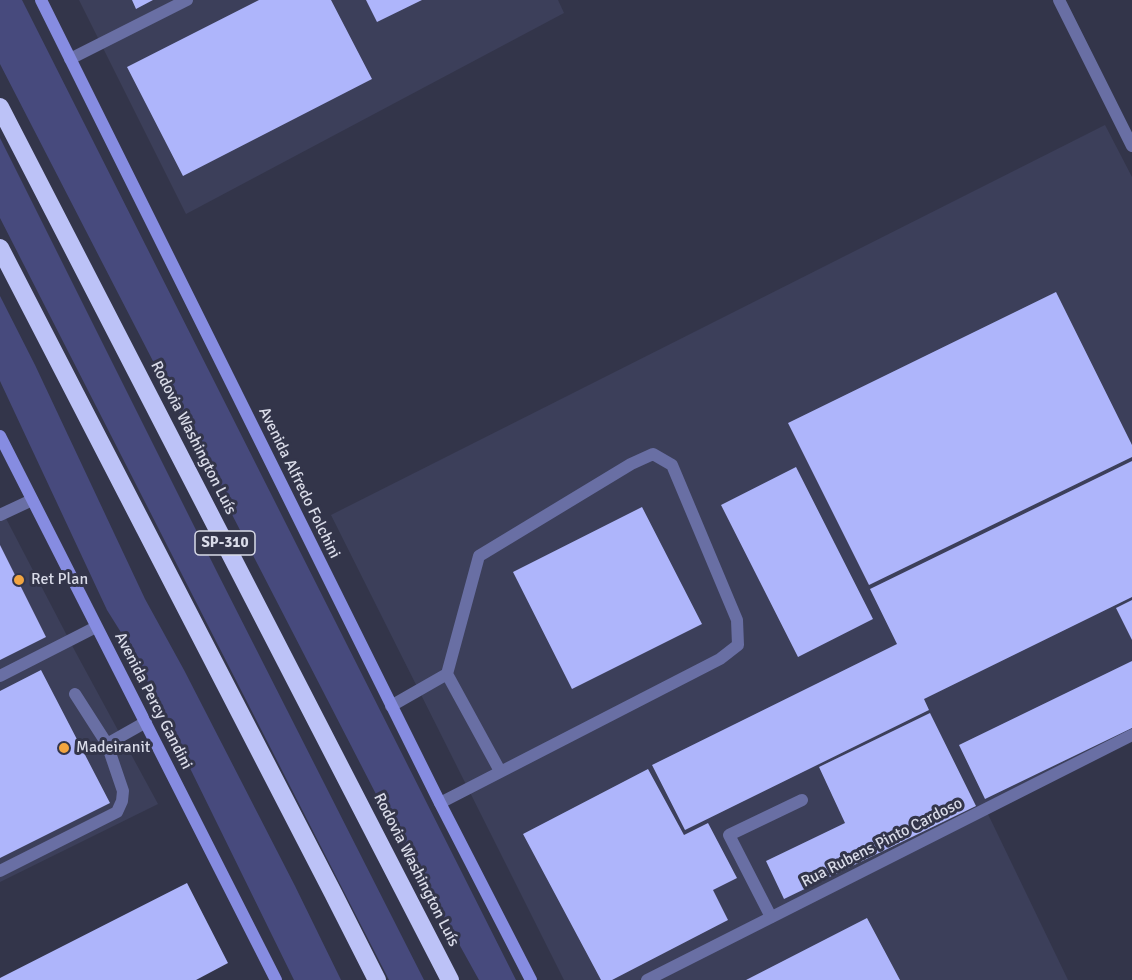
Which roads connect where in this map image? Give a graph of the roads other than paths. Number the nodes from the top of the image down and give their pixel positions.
1 (41, 0) edge
2 (187, 0) edge
3 (1059, 0) edge
4 (70, 59) junction
5 (0, 107) edge
6 (1132, 146) edge
7 (0, 248) edge
8 (0, 436) edge
9 (32, 500) junction
10 (0, 515) edge
11 (96, 627) junction
12 (447, 674) junction
13 (0, 676) edge
14 (75, 694) dead end
15 (391, 706) junction
16 (146, 722) junction
17 (1132, 735) edge
18 (107, 744) junction
19 (500, 771) junction
20 (802, 800) dead end
21 (440, 803) junction
22 (0, 871) edge
23 (771, 917) junction
24 (276, 980) edge
25 (377, 980) edge
26 (450, 980) edge
27 (531, 980) edge
28 (647, 980) edge

1 - 4 main road, Avenida Alfredo Folchini
2 - 4 street
3 - 6 street
4 - 15 main road, Avenida Alfredo Folchini
5 - 26 highway, Rodovia Washington Luís / SP-310
7 - 25 highway
8 - 9 main road, Avenida Percy Gandini
9 - 10 street
9 - 11 main road, Avenida Percy Gandini
11 - 13 street
11 - 16 main road, Avenida Percy Gandini
12 - 15 street
12 - 19 street
12 - 19 street
14 - 18 street
15 - 21 main road, Avenida Alfredo Folchini
16 - 18 street
16 - 24 main road, Avenida Percy Gandini
17 - 23 street, Rua Rubens Pinto Cardoso
18 - 22 street
19 - 21 street
20 - 23 street
21 - 27 main road, Avenida Alfredo Folchini
23 - 28 street, Rua Rubens Pinto Cardoso

